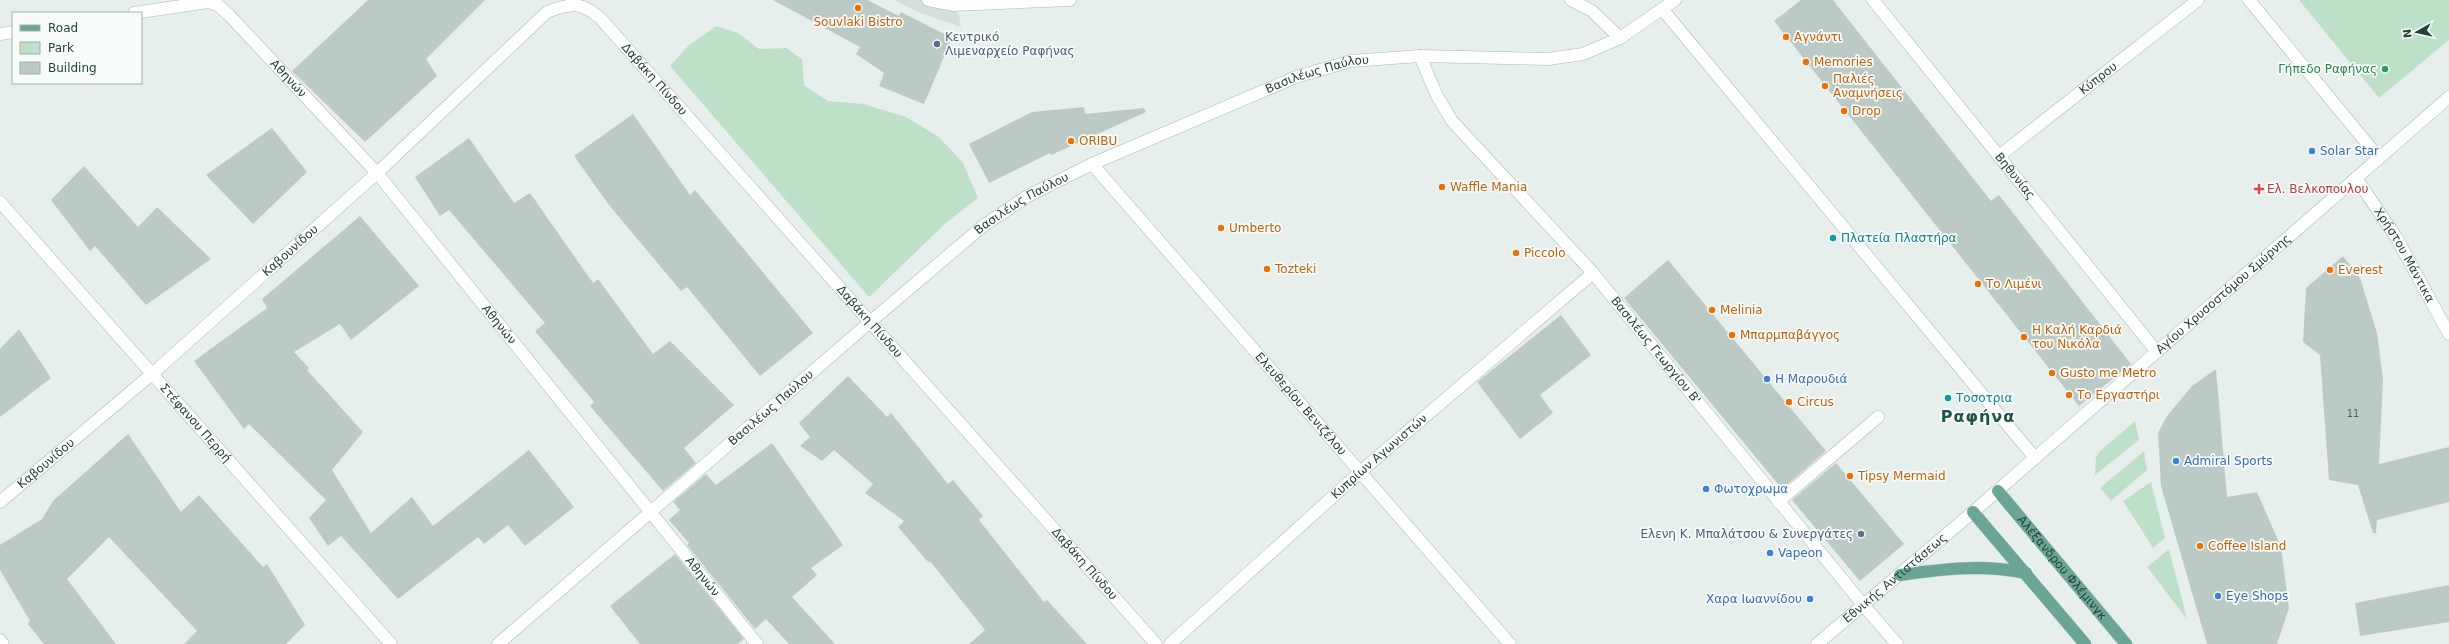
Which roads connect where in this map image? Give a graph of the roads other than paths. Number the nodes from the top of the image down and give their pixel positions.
1 (928, 0) edge
2 (1070, 0) edge
3 (1571, 0) edge
4 (1675, 0) edge
5 (1872, 0) edge
6 (2198, 0) edge
7 (2249, 0) edge
8 (954, 3) edge
9 (579, 4) joint
10 (1663, 10) junction
11 (141, 12) edge
12 (12, 32) edge
13 (0, 34) edge
14 (1620, 38) junction
15 (1420, 56) junction
16 (2449, 97) edge
17 (1999, 156) junction
18 (2379, 158) junction
19 (1092, 164) junction
20 (377, 173) junction
21 (2356, 178) junction
22 (0, 202) edge
23 (1593, 273) junction
24 (870, 322) junction
25 (2449, 334) edge
26 (2157, 352) junction
27 (152, 374) junction
28 (1878, 417) dead end
29 (2035, 458) junction
30 (1359, 473) junction
31 (1998, 491) junction
32 (0, 502) edge
33 (1778, 502) junction
34 (650, 512) junction
35 (1973, 512) junction
36 (2026, 573) junction
37 (1900, 575) junction
38 (1864, 606) junction
39 (0, 640) edge
40 (4, 644) edge
41 (391, 644) edge
42 (498, 644) edge
43 (757, 644) edge
44 (1156, 644) edge
45 (1170, 644) edge
46 (1510, 644) edge
47 (1817, 644) edge
48 (1897, 644) edge
49 (2084, 644) edge
50 (2126, 644) edge

1 - 8 street
2 - 8 street
3 - 14 street
4 - 10 street, Βασιλέως Παύλου
5 - 17 street, Βηθυνίας
6 - 17 street, Κύπρου
7 - 18 street
9 - 20 street, Καβουνίδου
9 - 24 street, Δαβάκη Πίνδου
10 - 14 street, Βασιλέως Παύλου
10 - 29 street
11 - 20 street, Αθηνών
12 - 13 street
14 - 15 street, Βασιλέως Παύλου
15 - 19 street, Βασιλέως Παύλου
15 - 23 street, Βασιλέως Γεωργίου Β'
16 - 18 street, Αγίου Χρυσοστόμου Σμύρνης
17 - 26 street, Βηθυνίας
18 - 21 street, Αγίου Χρυσοστόμου Σμύρνης
19 - 24 street, Βασιλέως Παύλου
19 - 30 street, Ελευθερίου Βενιζέλου
20 - 27 street, Καβουνίδου
20 - 34 street, Αθηνών
21 - 25 street, Χρήστου Μάντικα
21 - 26 street, Αγίου Χρυσοστόμου Σμύρνης
22 - 27 street, Στέφανου Περρή
23 - 30 street, Κυπρίων Αγωνιστών
23 - 33 street, Βασιλέως Γεωργίου Β'
24 - 34 street, Βασιλέως Παύλου
24 - 44 street, Δαβάκη Πίνδου
26 - 29 street, Αγίου Χρυσοστόμου Σμύρνης
27 - 32 street, Καβουνίδου
27 - 41 street, Στέφανου Περρή
28 - 33 street
29 - 31 street, Αγίου Χρυσοστόμου Σμύρνης
30 - 45 street, Κυπρίων Αγωνιστών
30 - 46 street, Ελευθερίου Βενιζέλου
31 - 35 street, Εθνικής Αντιστάσεως
31 - 50 main road, Αλέξανδρου Φλέμινγκ
33 - 38 street, Βασιλέως Γεωργίου Β'
34 - 42 street, Βασιλέως Παύλου
34 - 43 street, Αθηνών
35 - 36 main road
35 - 37 street, Εθνικής Αντιστάσεως
36 - 37 main road
36 - 49 main road
37 - 38 street, Εθνικής Αντιστάσεως
38 - 47 street, Εθνικής Αντιστάσεως
38 - 48 street, Βασιλέως Γεωργίου Β'
39 - 40 street

